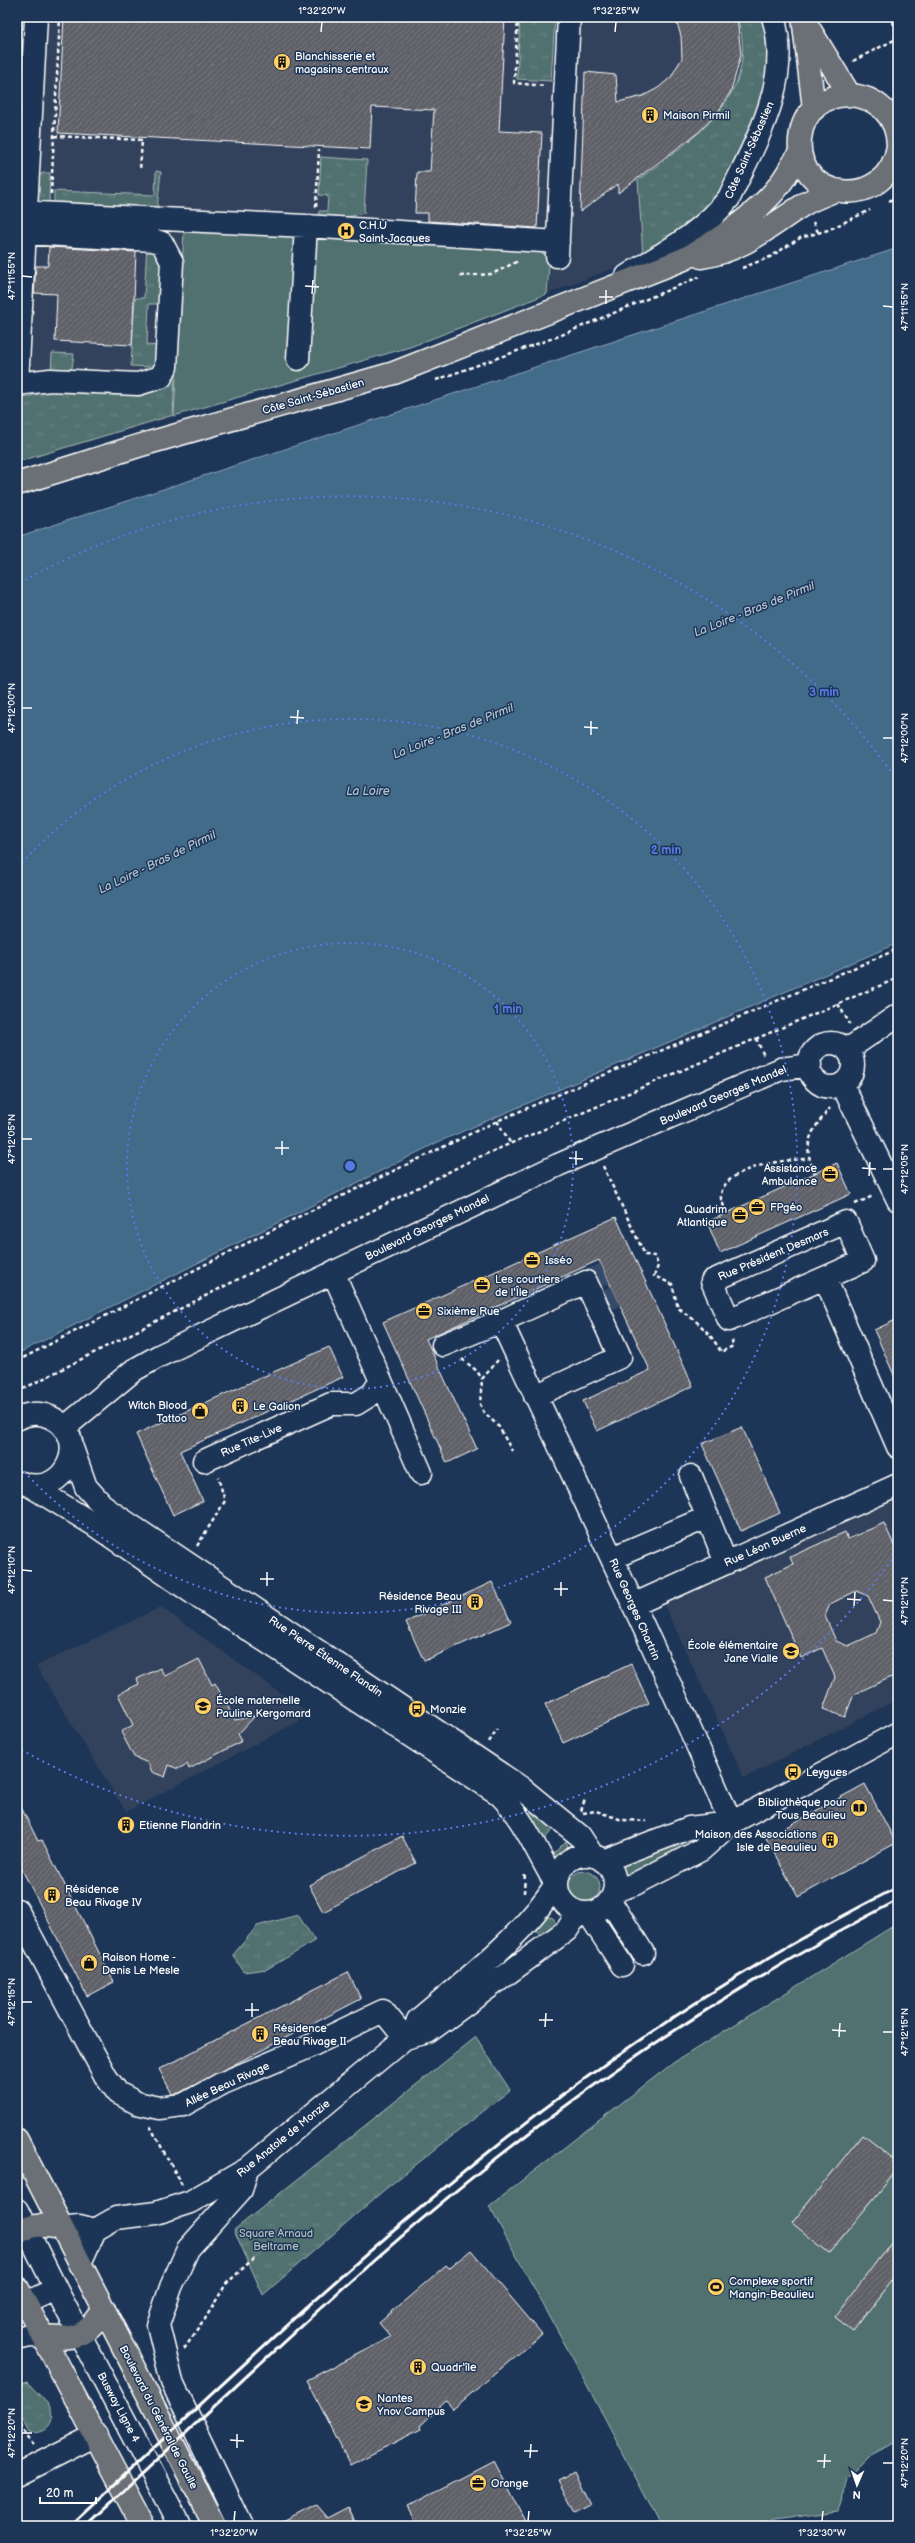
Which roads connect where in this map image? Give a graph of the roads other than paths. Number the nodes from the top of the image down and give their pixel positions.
1 (23, 17) edge
2 (36, 17) edge
3 (569, 17) edge
4 (773, 17) edge
5 (803, 17) edge
6 (17, 82) edge
7 (849, 94) junction
8 (814, 109) junction
9 (893, 111) edge
10 (24, 126) edge
11 (898, 138) edge
12 (898, 146) edge
13 (800, 152) junction
14 (894, 169) edge
15 (834, 191) junction
16 (23, 219) edge
17 (311, 226) junction
18 (684, 259) junction
19 (602, 291) junction
20 (298, 359) dead end
21 (17, 384) edge
22 (17, 484) edge
23 (898, 1015) edge
24 (847, 1050) junction
25 (810, 1065) junction
26 (842, 1084) junction
27 (898, 1200) edge
28 (332, 1272) junction
29 (825, 1278) junction
30 (501, 1321) junction
31 (446, 1344) road end
32 (381, 1380) junction
33 (535, 1396) junction
34 (17, 1419) edge
35 (68, 1438) junction
36 (898, 1447) edge
37 (208, 1459) road end
38 (420, 1473) dead end
39 (691, 1476) dead end
40 (23, 1483) edge
41 (898, 1485) edge
42 (708, 1517) junction
43 (612, 1558) junction
44 (726, 1563) junction
45 (633, 1605) junction
46 (898, 1734) edge
47 (731, 1823) junction
48 (598, 1858) junction
49 (556, 1884) junction
50 (612, 1896) junction
51 (17, 1910) edge
52 (584, 1913) junction
53 (643, 1953) dead end
54 (622, 1965) dead end
55 (409, 2037) junction
56 (17, 2140) edge
57 (247, 2169) junction
58 (20, 2224) edge
59 (61, 2228) junction
60 (95, 2230) junction
61 (80, 2264) junction
62 (56, 2289) junction
63 (20, 2299) edge
64 (104, 2309) junction
65 (81, 2335) junction
66 (43, 2337) junction
67 (17, 2339) edge
68 (96, 2435) junction
69 (179, 2455) junction
70 (210, 2459) junction
71 (18, 2476) edge
72 (143, 2526) edge
73 (180, 2526) edge
74 (215, 2526) edge
75 (242, 2526) edge

1 - 6 street
2 - 10 street
3 - 17 street
4 - 19 street, Côte Saint-Sébastien
5 - 7 main road
5 - 8 main road
7 - 8 main road
7 - 9 main road
8 - 13 main road
9 - 11 main road
10 - 16 street
11 - 12 main road
12 - 14 main road
13 - 15 main road
13 - 18 main road, Côte Saint-Sébastien
14 - 15 main road
15 - 18 main road, Côte Saint-Sébastien
16 - 17 street
16 - 21 street
16 - 21 street
17 - 20 street
18 - 19 main road, Côte Saint-Sébastien
19 - 22 main road, Côte Saint-Sébastien
23 - 24 street
24 - 25 street
24 - 26 street
25 - 26 street
25 - 28 street, Boulevard Georges Mandel
26 - 27 street
28 - 32 street
28 - 35 street, Boulevard Georges Mandel
29 - 29 street, Rue Président Desmars
29 - 36 street
30 - 31 street
30 - 33 street, Rue Georges Chartrin
30 - 33 street
32 - 37 street, Rue Tite-Live
32 - 38 street
33 - 43 street, Rue Georges Chartrin
34 - 35 street
35 - 40 street
35 - 48 street, Rue Pierre Étienne Flandin
39 - 42 street
40 - 49 street, Rue Pierre Étienne Flandin
41 - 44 street, Rue Léon Buerne
42 - 43 street
42 - 44 street
43 - 45 street, Rue Georges Chartrin
44 - 45 street, Rue Léon Buerne
45 - 47 street, Rue Georges Chartrin
46 - 47 street
47 - 48 street
47 - 50 street
48 - 49 street
48 - 50 street
49 - 52 street
49 - 55 street, Rue Anatole de Monzie
50 - 52 street
50 - 53 street
51 - 55 street, Allée Beau Rivage
52 - 54 street
52 - 55 street, Rue Anatole de Monzie
55 - 57 street, Rue Anatole de Monzie
56 - 59 main road, Boulevard du Général de Gaulle
57 - 60 street, Rue Anatole de Monzie
57 - 70 street
58 - 59 main road
58 - 62 street
59 - 60 street
59 - 61 main road, Boulevard du Général de Gaulle
60 - 61 street
61 - 64 main road, Boulevard du Général de Gaulle
62 - 63 street
62 - 65 street, Busway Ligne 4
63 - 66 main road
64 - 65 main road
64 - 69 main road, Boulevard du Général de Gaulle
65 - 66 main road
65 - 73 street, Busway Ligne 4
66 - 67 street
66 - 68 main road
68 - 71 street
68 - 72 main road
69 - 70 street
69 - 74 main road, Boulevard du Général de Gaulle
70 - 75 street

